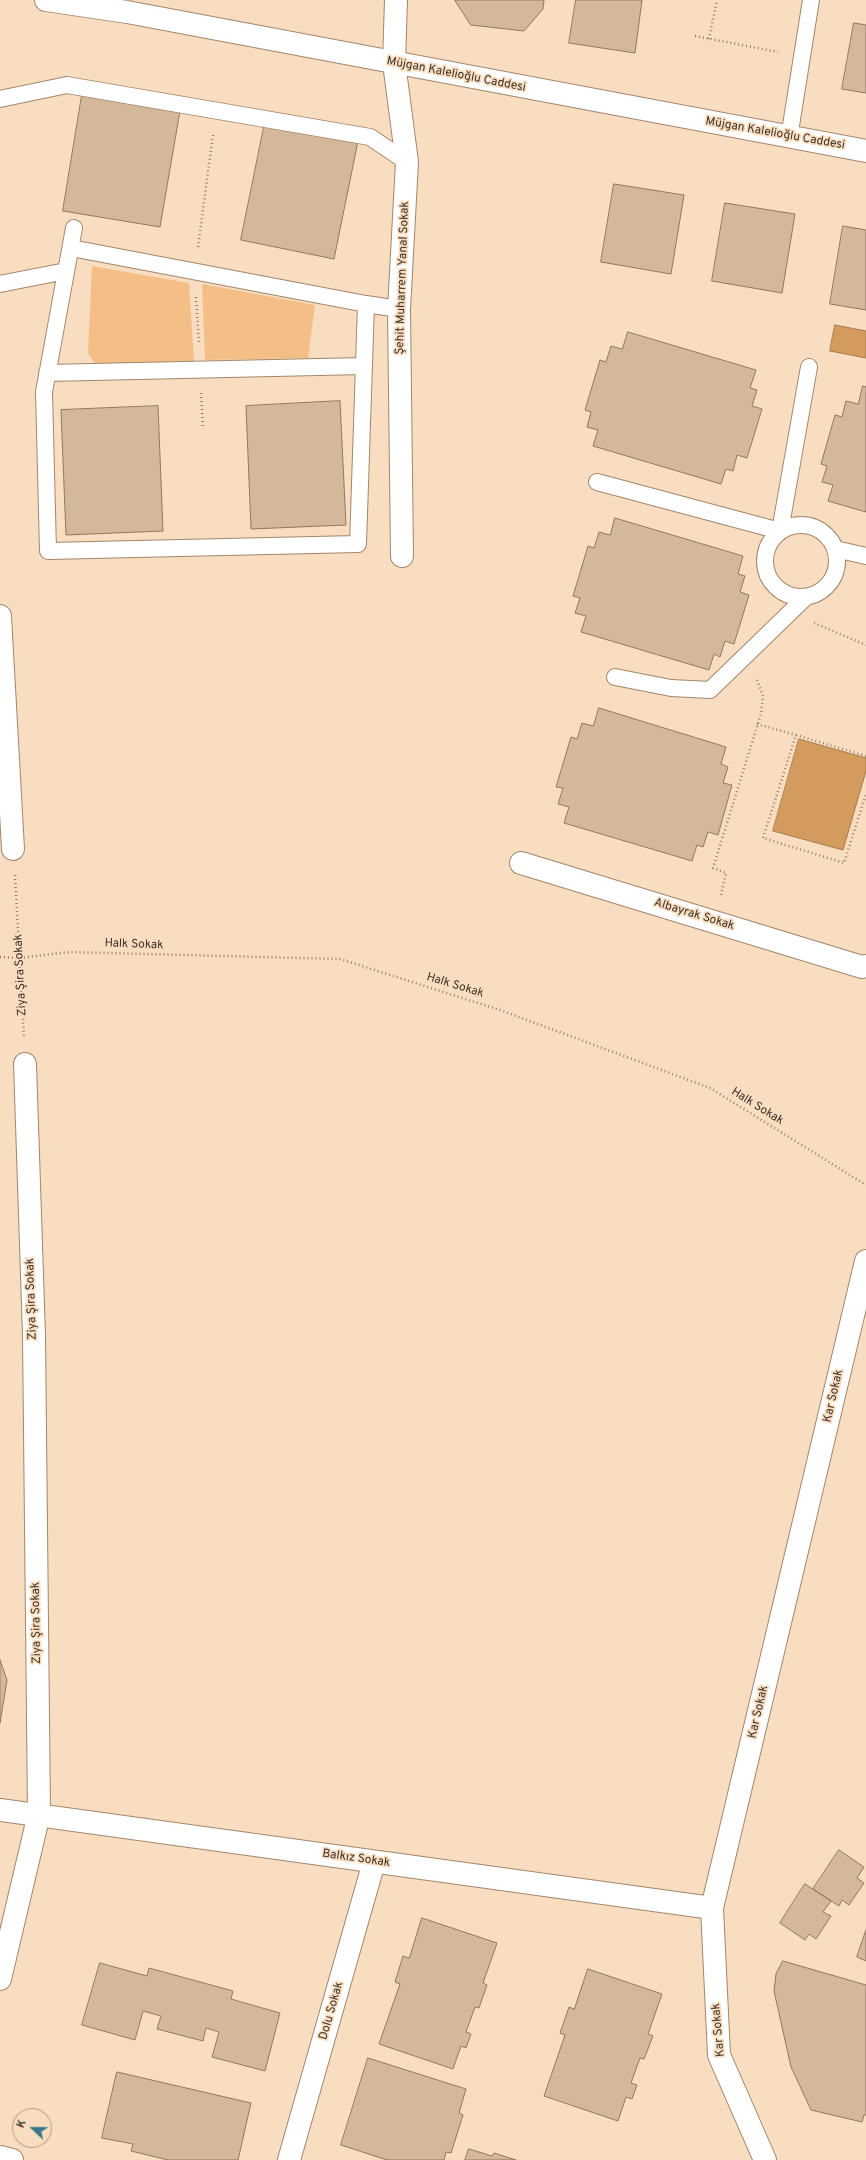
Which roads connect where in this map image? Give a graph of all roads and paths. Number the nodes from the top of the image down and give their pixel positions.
1 (46, 0) edge
2 (396, 0) edge
3 (717, 0) edge
4 (810, 0) edge
5 (127, 6) edge
6 (694, 36) dead end
7 (709, 39) junction
8 (802, 57) junction
9 (394, 63) junction
10 (0, 99) edge
11 (789, 138) junction
12 (866, 151) edge
13 (407, 162) junction
14 (74, 228) dead end
15 (70, 248) junction
16 (66, 271) junction
17 (0, 284) edge
18 (366, 304) junction
19 (399, 309) junction
20 (364, 366) junction
21 (809, 367) dead end
22 (47, 373) junction
23 (597, 482) dead end
24 (780, 531) junction
25 (835, 549) junction
26 (402, 556) dead end
27 (866, 556) edge
28 (806, 597) junction
29 (789, 612) junction
30 (0, 616) edge
31 (866, 645) edge
32 (742, 658) junction
33 (615, 677) dead end
34 (757, 724) junction
35 (796, 734) junction
36 (866, 756) edge
37 (866, 794) edge
38 (13, 849) joint
39 (521, 863) dead end
40 (721, 896) dead end
41 (0, 957) edge
42 (20, 958) junction
43 (866, 966) edge
44 (25, 1064) joint
45 (866, 1185) edge
46 (866, 1261) edge
47 (0, 1810) edge
48 (38, 1814) junction
49 (374, 1862) junction
50 (712, 1908) junction
51 (0, 1979) edge
52 (0, 2157) edge
53 (12, 2160) edge
54 (289, 2160) edge
55 (764, 2160) edge

1 - 5 street, Müjgan Kalelioğlu Caddesi
2 - 9 street, Şehit Muharrem Yanal Sokak
3 - 7 path
4 - 8 lane
5 - 9 street, Müjgan Kalelioğlu Caddesi
6 - 7 path
7 - 8 path
8 - 11 lane
9 - 11 street, Müjgan Kalelioğlu Caddesi
9 - 13 street, Şehit Muharrem Yanal Sokak
10 - 13 lane
11 - 12 street, Müjgan Kalelioğlu Caddesi
13 - 19 street, Şehit Muharrem Yanal Sokak
14 - 15 lane
15 - 16 lane
15 - 18 lane
16 - 17 lane
16 - 22 lane
18 - 19 lane
18 - 20 lane
19 - 26 street, Şehit Muharrem Yanal Sokak
20 - 22 lane
20 - 22 lane
21 - 24 lane
23 - 24 lane
24 - 25 lane
24 - 28 lane
25 - 27 lane
25 - 28 lane
28 - 29 lane
29 - 31 path
29 - 32 lane
30 - 38 street
32 - 33 lane
32 - 34 path
34 - 35 path
34 - 40 path
35 - 36 path
35 - 37 path
38 - 42 path, Ziya Şira Sokak
39 - 43 street, Albayrak Sokak
41 - 42 path, Halk Sokak
42 - 44 path, Ziya Şira Sokak
42 - 45 path, Halk Sokak
44 - 48 street, Ziya Şira Sokak
46 - 50 street, Kar Sokak
47 - 48 street, Balkız Sokak
48 - 49 street, Balkız Sokak
48 - 51 street, Ziya Şira Sokak
49 - 50 street, Balkız Sokak
49 - 54 street, Dolu Sokak
50 - 55 street, Kar Sokak
52 - 53 street

